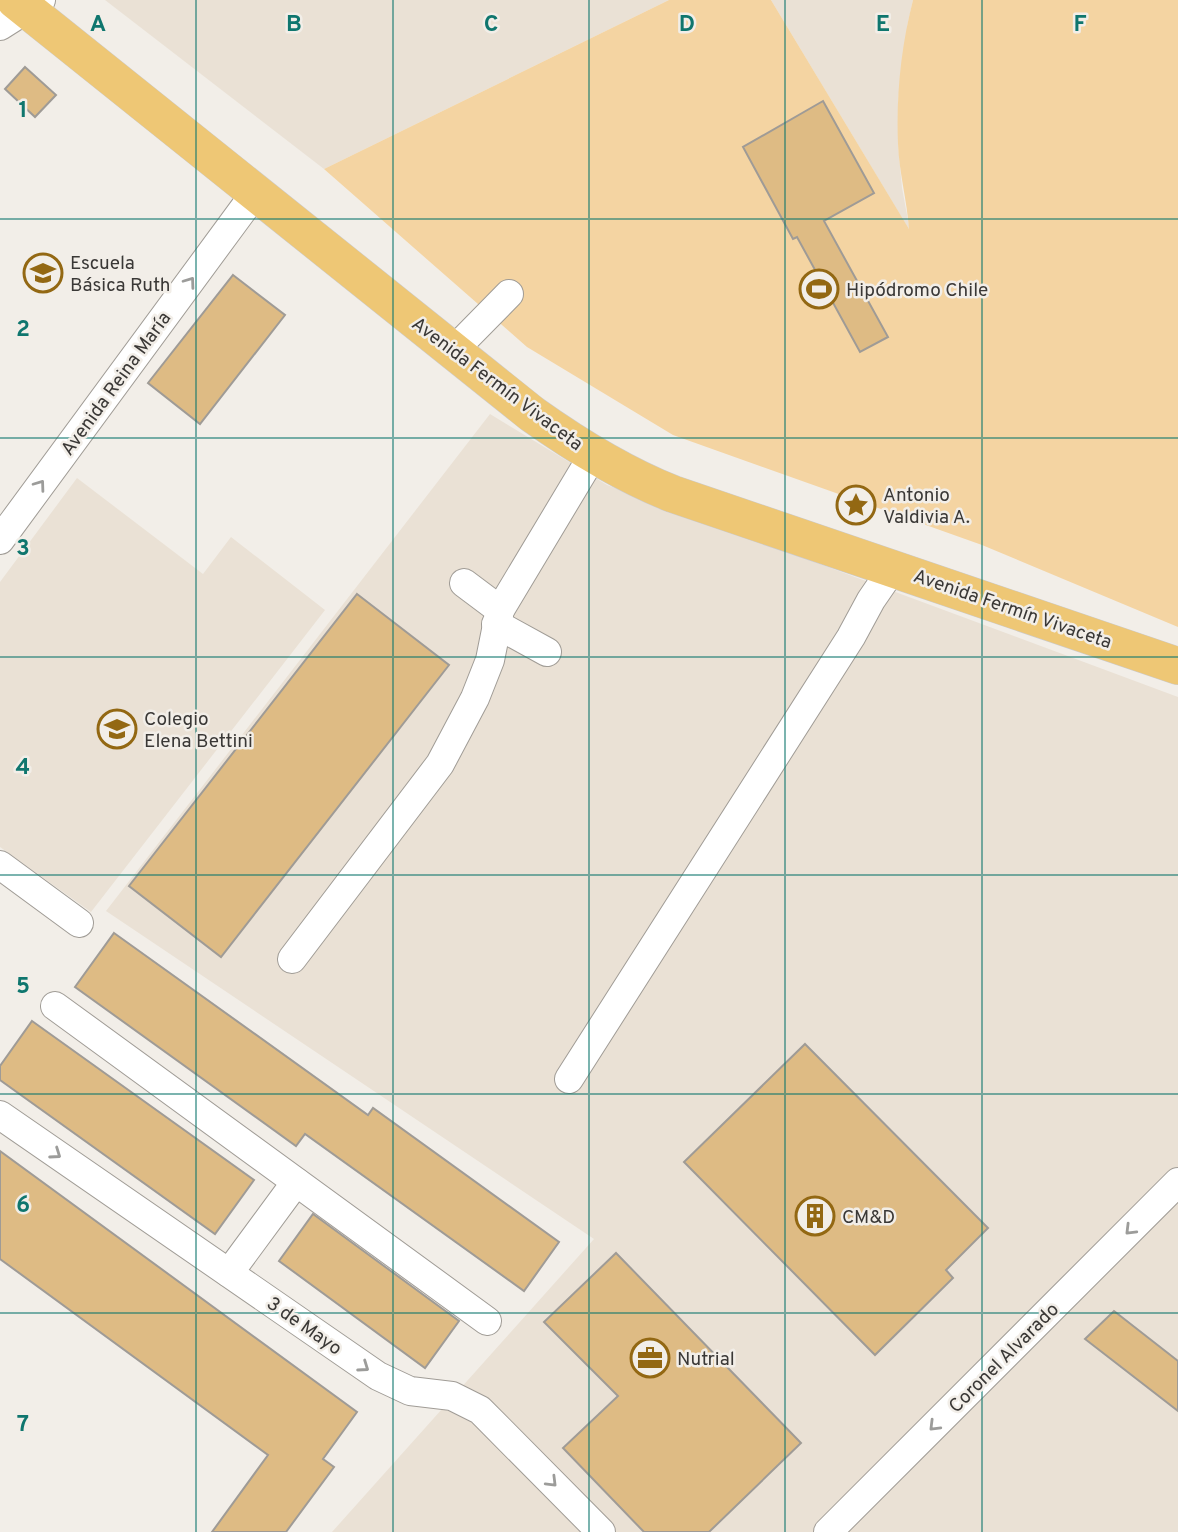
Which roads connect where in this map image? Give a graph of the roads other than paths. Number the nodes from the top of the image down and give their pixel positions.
1 (21, 9) edge
2 (256, 192) junction
3 (509, 294) dead end
4 (453, 351) junction
5 (593, 455) junction
6 (0, 540) edge
7 (893, 568) junction
8 (464, 583) dead end
9 (498, 617) junction
10 (547, 652) dead end
11 (1178, 666) edge
12 (0, 865) edge
13 (79, 923) dead end
14 (292, 959) dead end
15 (55, 1006) dead end
16 (569, 1079) dead end
17 (0, 1115) edge
18 (296, 1182) junction
19 (1178, 1182) edge
20 (229, 1273) junction
21 (487, 1321) dead end
22 (601, 1532) edge
23 (828, 1532) edge

1 - 2 main road, Avenida Fermín Vivaceta
2 - 4 main road, Avenida Fermín Vivaceta
6 -> 2 street, Avenida Reina María
3 - 4 street
4 - 5 main road, Avenida Fermín Vivaceta
5 - 7 main road, Avenida Fermín Vivaceta
5 - 9 street
7 - 11 main road, Avenida Fermín Vivaceta
7 - 16 street
8 - 9 street
9 - 10 street
9 - 14 street
12 - 13 street
15 - 18 street
17 -> 20 street, 3 de Mayo
18 - 20 street
18 - 21 street
19 -> 23 street, Coronel Alvarado
20 -> 22 street, 3 de Mayo

